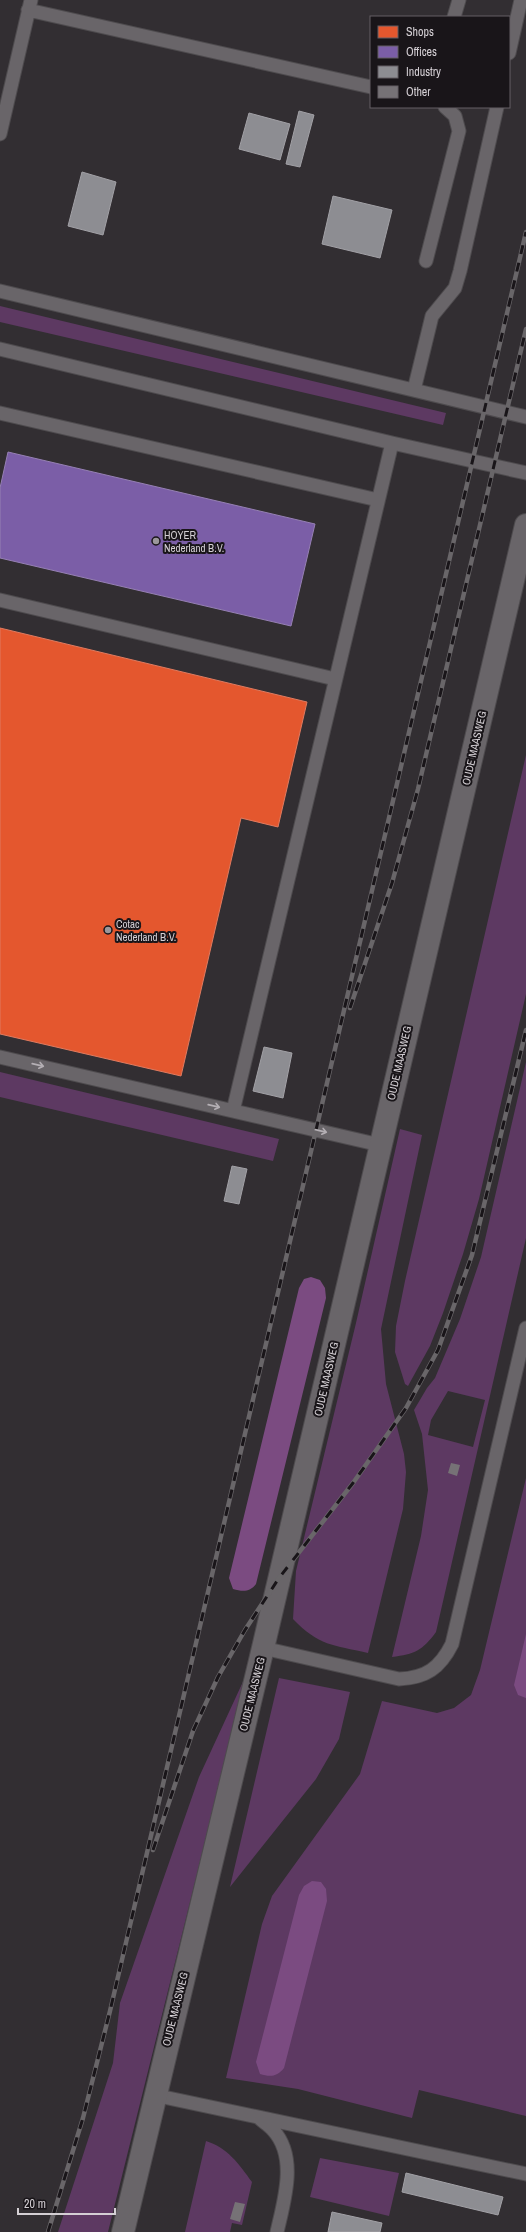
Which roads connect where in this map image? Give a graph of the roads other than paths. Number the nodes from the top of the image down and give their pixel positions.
1 (459, 0) edge
2 (521, 0) edge
3 (29, 5) edge
4 (454, 16) edge
5 (510, 49) edge
6 (370, 87) edge
7 (446, 108) edge
8 (497, 108) edge
9 (0, 134) edge
10 (426, 261) dead end
11 (0, 291) edge
12 (4, 351) edge
13 (414, 390) junction
14 (0, 413) edge
15 (526, 417) edge
16 (392, 442) junction
17 (526, 473) edge
18 (378, 500) junction
19 (526, 525) edge
20 (0, 600) edge
21 (335, 679) junction
22 (0, 1057) edge
23 (233, 1111) junction
24 (380, 1144) junction
25 (526, 1328) edge
26 (263, 1648) junction
27 (154, 2095) junction
28 (258, 2117) junction
29 (526, 2174) edge
30 (123, 2232) edge
31 (277, 2232) edge

1 - 4 lane
2 - 5 lane
3 - 6 lane
3 - 9 lane
7 - 10 lane
8 - 13 lane
11 - 13 lane
12 - 16 lane
13 - 15 lane
14 - 18 lane
16 - 17 lane
16 - 18 lane
18 - 21 lane
19 - 24 street, OUDE MAASWEG
20 - 21 lane
21 - 23 lane
22 -> 23 lane
23 -> 24 lane
24 - 26 street, OUDE MAASWEG
25 - 26 lane
26 - 27 street, OUDE MAASWEG
27 - 28 lane
27 - 30 street, OUDE MAASWEG
28 - 29 lane
28 - 31 lane

